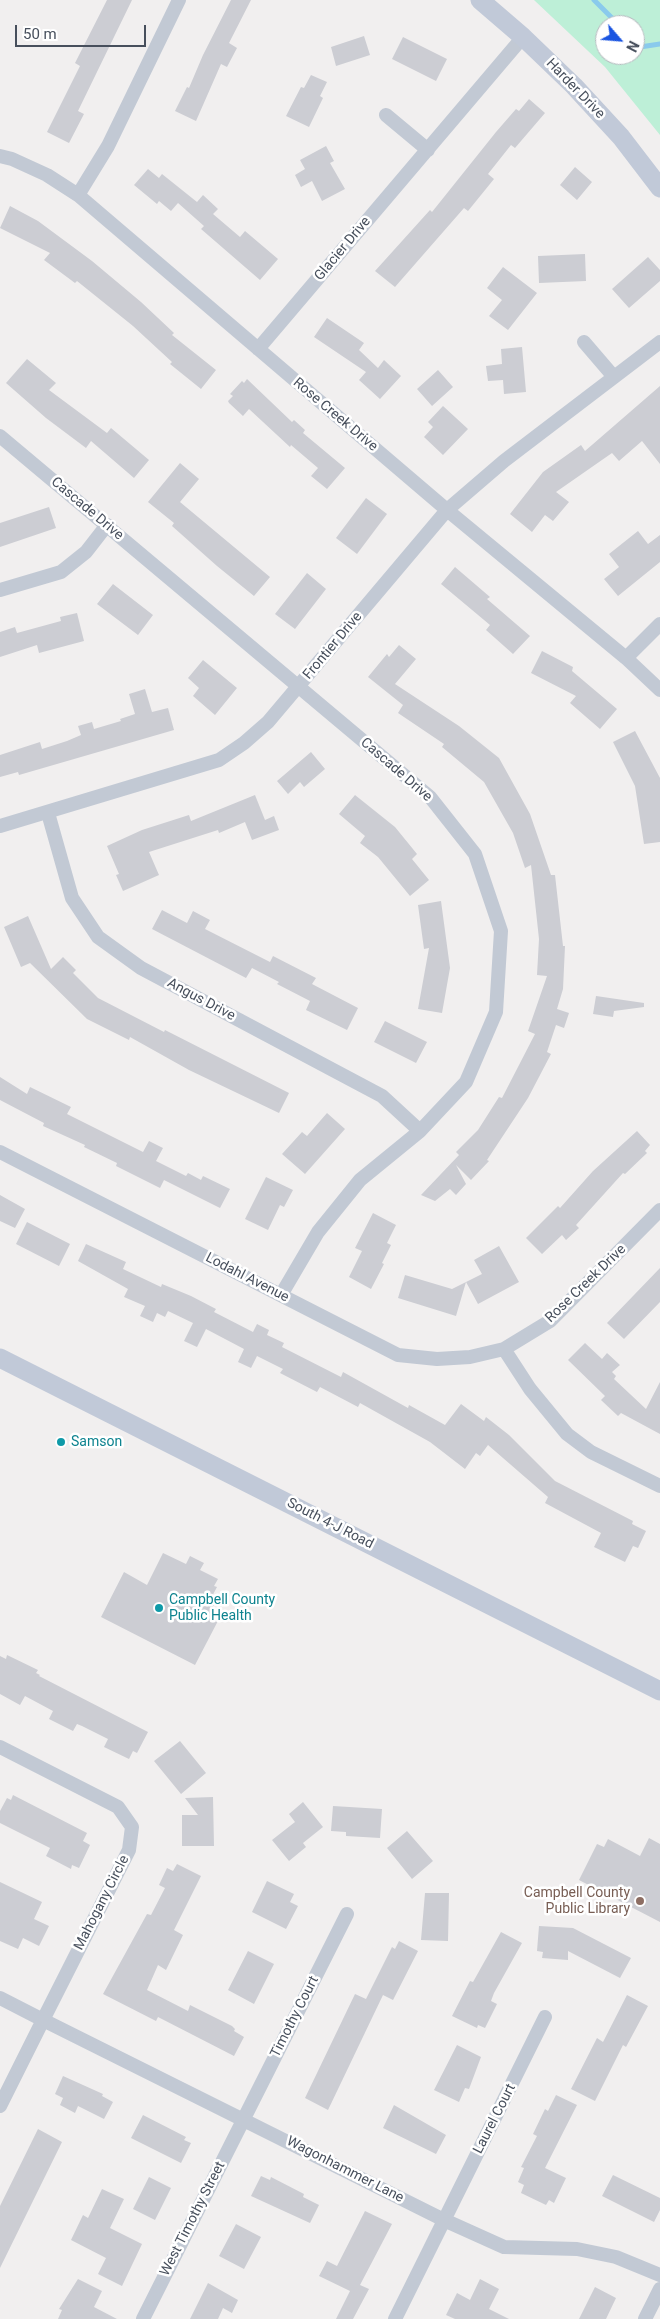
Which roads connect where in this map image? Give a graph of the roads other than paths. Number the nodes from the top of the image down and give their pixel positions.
1 (179, 0) edge
2 (480, 0) edge
3 (524, 37) junction
4 (386, 116) dead end
5 (428, 150) junction
6 (0, 156) edge
7 (660, 188) edge
8 (78, 195) junction
9 (584, 342) dead end
10 (660, 342) edge
11 (258, 349) junction
12 (614, 378) junction
13 (0, 436) edge
14 (447, 510) junction
15 (107, 525) junction
16 (0, 590) edge
17 (660, 624) edge
18 (626, 658) junction
19 (298, 688) junction
20 (660, 690) edge
21 (48, 813) junction
22 (0, 826) edge
23 (420, 1131) junction
24 (0, 1152) edge
25 (660, 1210) edge
26 (281, 1295) junction
27 (504, 1349) junction
28 (0, 1358) edge
29 (660, 1486) edge
30 (660, 1691) edge
31 (0, 1747) edge
32 (347, 1914) dead end
33 (0, 1998) edge
34 (545, 2018) dead end
35 (43, 2020) junction
36 (0, 2106) edge
37 (244, 2119) junction
38 (444, 2220) junction
39 (660, 2276) edge
40 (660, 2290) edge
41 (143, 2319) edge
42 (395, 2319) edge
43 (645, 2319) edge

1 - 8 street
2 - 3 main road, Harder Drive
3 - 5 street, Glacier Drive
3 - 7 main road, Harder Drive
4 - 5 street
5 - 11 street, Glacier Drive
6 - 8 street, Rose Creek Drive
8 - 11 street, Rose Creek Drive
9 - 12 street
10 - 12 street, Frontier Drive
11 - 14 street, Rose Creek Drive
12 - 14 street, Frontier Drive
13 - 15 street, Cascade Drive
14 - 18 street, Rose Creek Drive
14 - 19 street, Frontier Drive
15 - 16 street
15 - 19 street, Cascade Drive
17 - 18 street
18 - 20 street, Rose Creek Drive
19 - 21 street, Frontier Drive
19 - 23 street, Cascade Drive
21 - 22 street, Frontier Drive
21 - 23 street, Angus Drive
23 - 26 street, Cascade Drive
24 - 26 street, Lodahl Avenue
25 - 27 street, Rose Creek Drive
26 - 27 street, Lodahl Avenue
27 - 29 street
28 - 30 main road, South 4-J Road
31 - 35 street, Mahogany Circle
32 - 37 street, Timothy Court
33 - 35 street
34 - 38 street, Laurel Court
35 - 36 street, Mahogany Circle
35 - 37 street, Wagonhammer Lane
37 - 38 street, Wagonhammer Lane
37 - 41 street, West Timothy Street
38 - 39 street, Wagonhammer Lane
38 - 42 street, Laurel Court
40 - 43 street

